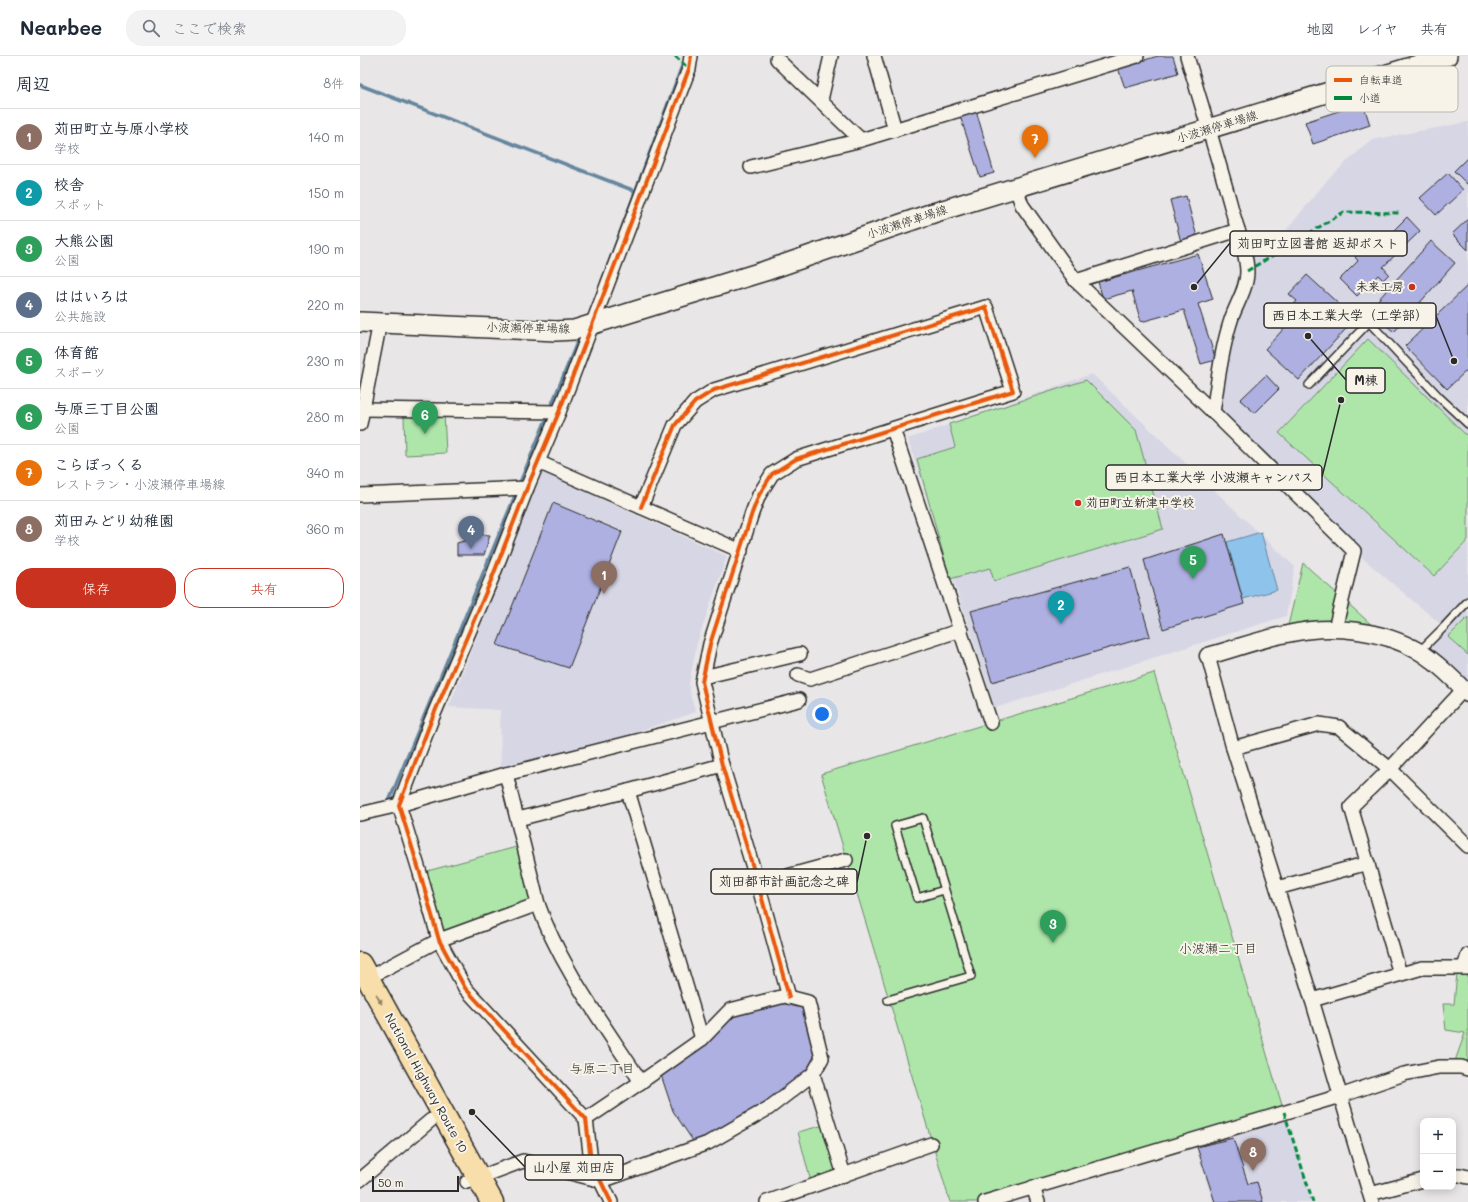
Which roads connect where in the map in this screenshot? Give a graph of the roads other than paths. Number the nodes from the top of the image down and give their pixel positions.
1 (691, 56) edge
2 (831, 56) edge
3 (874, 56) edge
4 (1137, 56) edge
5 (1187, 56) edge
6 (1447, 56) edge
7 (777, 59) dead end
8 (1414, 66) edge
9 (1326, 93) edge
10 (821, 100) junction
11 (1209, 129) junction
12 (895, 130) junction
13 (861, 140) junction
14 (751, 167) dead end
15 (1016, 188) junction
16 (1238, 230) junction
17 (1076, 281) junction
18 (360, 322) edge
19 (380, 322) junction
20 (593, 325) junction
21 (1309, 385) dead end
22 (364, 408) junction
23 (559, 412) junction
24 (1213, 412) junction
25 (360, 424) edge
26 (1468, 424) edge
27 (893, 429) junction
28 (538, 462) junction
29 (527, 488) junction
30 (360, 495) edge
31 (642, 507) junction
32 (741, 551) junction
33 (1468, 601) edge
34 (1335, 628) junction
35 (961, 630) junction
36 (1419, 652) junction
37 (800, 654) dead end
38 (1208, 656) joint
39 (798, 675) dead end
40 (703, 677) junction
41 (1466, 691) edge
42 (799, 700) dead end
43 (712, 721) junction
44 (991, 723) dead end
45 (1233, 748) junction
46 (722, 765) junction
47 (1390, 769) junction
48 (506, 774) junction
49 (628, 791) junction
50 (399, 805) junction
51 (360, 814) edge
52 (518, 819) junction
53 (1468, 846) edge
54 (846, 860) dead end
55 (1368, 863) junction
56 (758, 884) junction
57 (1277, 888) junction
58 (944, 890) junction
59 (538, 904) junction
60 (439, 940) junction
61 (1468, 955) edge
62 (1466, 968) edge
63 (1400, 974) junction
64 (362, 979) edge
65 (789, 997) junction
66 (888, 1000) dead end
67 (1312, 1000) junction
68 (702, 1039) junction
69 (1468, 1069) edge
70 (813, 1074) junction
71 (641, 1082) junction
72 (1340, 1096) junction
73 (586, 1119) junction
74 (432, 1120) junction
75 (931, 1144) dead end
76 (844, 1175) junction
77 (1456, 1175) edge
78 (1468, 1177) edge
79 (360, 1180) edge
80 (473, 1180) junction
81 (602, 1181) junction
82 (1420, 1181) edge
83 (1033, 1187) junction
84 (1371, 1198) edge
85 (478, 1202) edge
86 (492, 1202) edge
87 (611, 1202) edge
88 (767, 1202) edge
89 (985, 1202) edge
90 (1038, 1202) edge

1 - 20 street
2 - 10 street
3 - 12 street
4 - 12 street
5 - 11 street
6 - 8 main road, 小波瀬停車場線
7 - 10 street
9 - 11 main road, 小波瀬停車場線
10 - 13 street
11 - 15 main road, 小波瀬停車場線
11 - 16 street
12 - 13 street
13 - 14 street
15 - 17 street
15 - 20 main road, 小波瀬停車場線
16 - 17 street
16 - 24 street
17 - 24 street
18 - 19 main road, 小波瀬停車場線
19 - 20 main road, 小波瀬停車場線
19 - 22 street
20 - 23 street
21 - 26 lane
22 - 23 street
22 - 25 street
23 - 28 street
24 - 34 street
27 - 31 street
27 - 32 street
27 - 35 street
28 - 29 street
28 - 31 street
29 - 30 street
29 - 50 street
31 - 32 street
32 - 40 street
33 - 36 lane
34 - 36 street
34 - 38 street
35 - 39 street
35 - 44 street
36 - 41 street
37 - 40 street
38 - 45 street
40 - 43 street
41 - 47 street
42 - 43 street
43 - 46 street
43 - 48 street
45 - 47 street
45 - 57 street
46 - 49 street
46 - 56 street
47 - 53 street
47 - 55 street
48 - 50 street
48 - 52 street
49 - 52 street
49 - 68 street
50 - 51 street
50 - 60 street
52 - 59 street
54 - 56 street
55 - 57 street
55 - 63 street
56 - 65 street
57 - 67 street
58 - 58 lane
58 - 66 lane
59 - 60 street
59 - 71 street
60 - 64 street
60 - 73 street
61 - 62 street
62 - 63 street
63 - 67 street
64 - 74 highway, National Highway Route 10
64 -> 80 highway, National Highway Route 10
65 - 68 street
65 - 70 street
67 - 72 street
68 - 71 street
69 - 72 street
70 - 76 street
70 - 81 street
71 - 73 street
72 - 83 street
72 - 84 street
73 - 81 street
74 - 79 street
74 - 80 highway, National Highway Route 10
75 - 76 street
76 - 88 street
77 - 78 street
80 - 81 street
80 - 85 highway, National Highway Route 10
80 - 86 highway, National Highway Route 10
81 - 87 street
82 - 84 street
83 - 89 street
83 - 90 street

